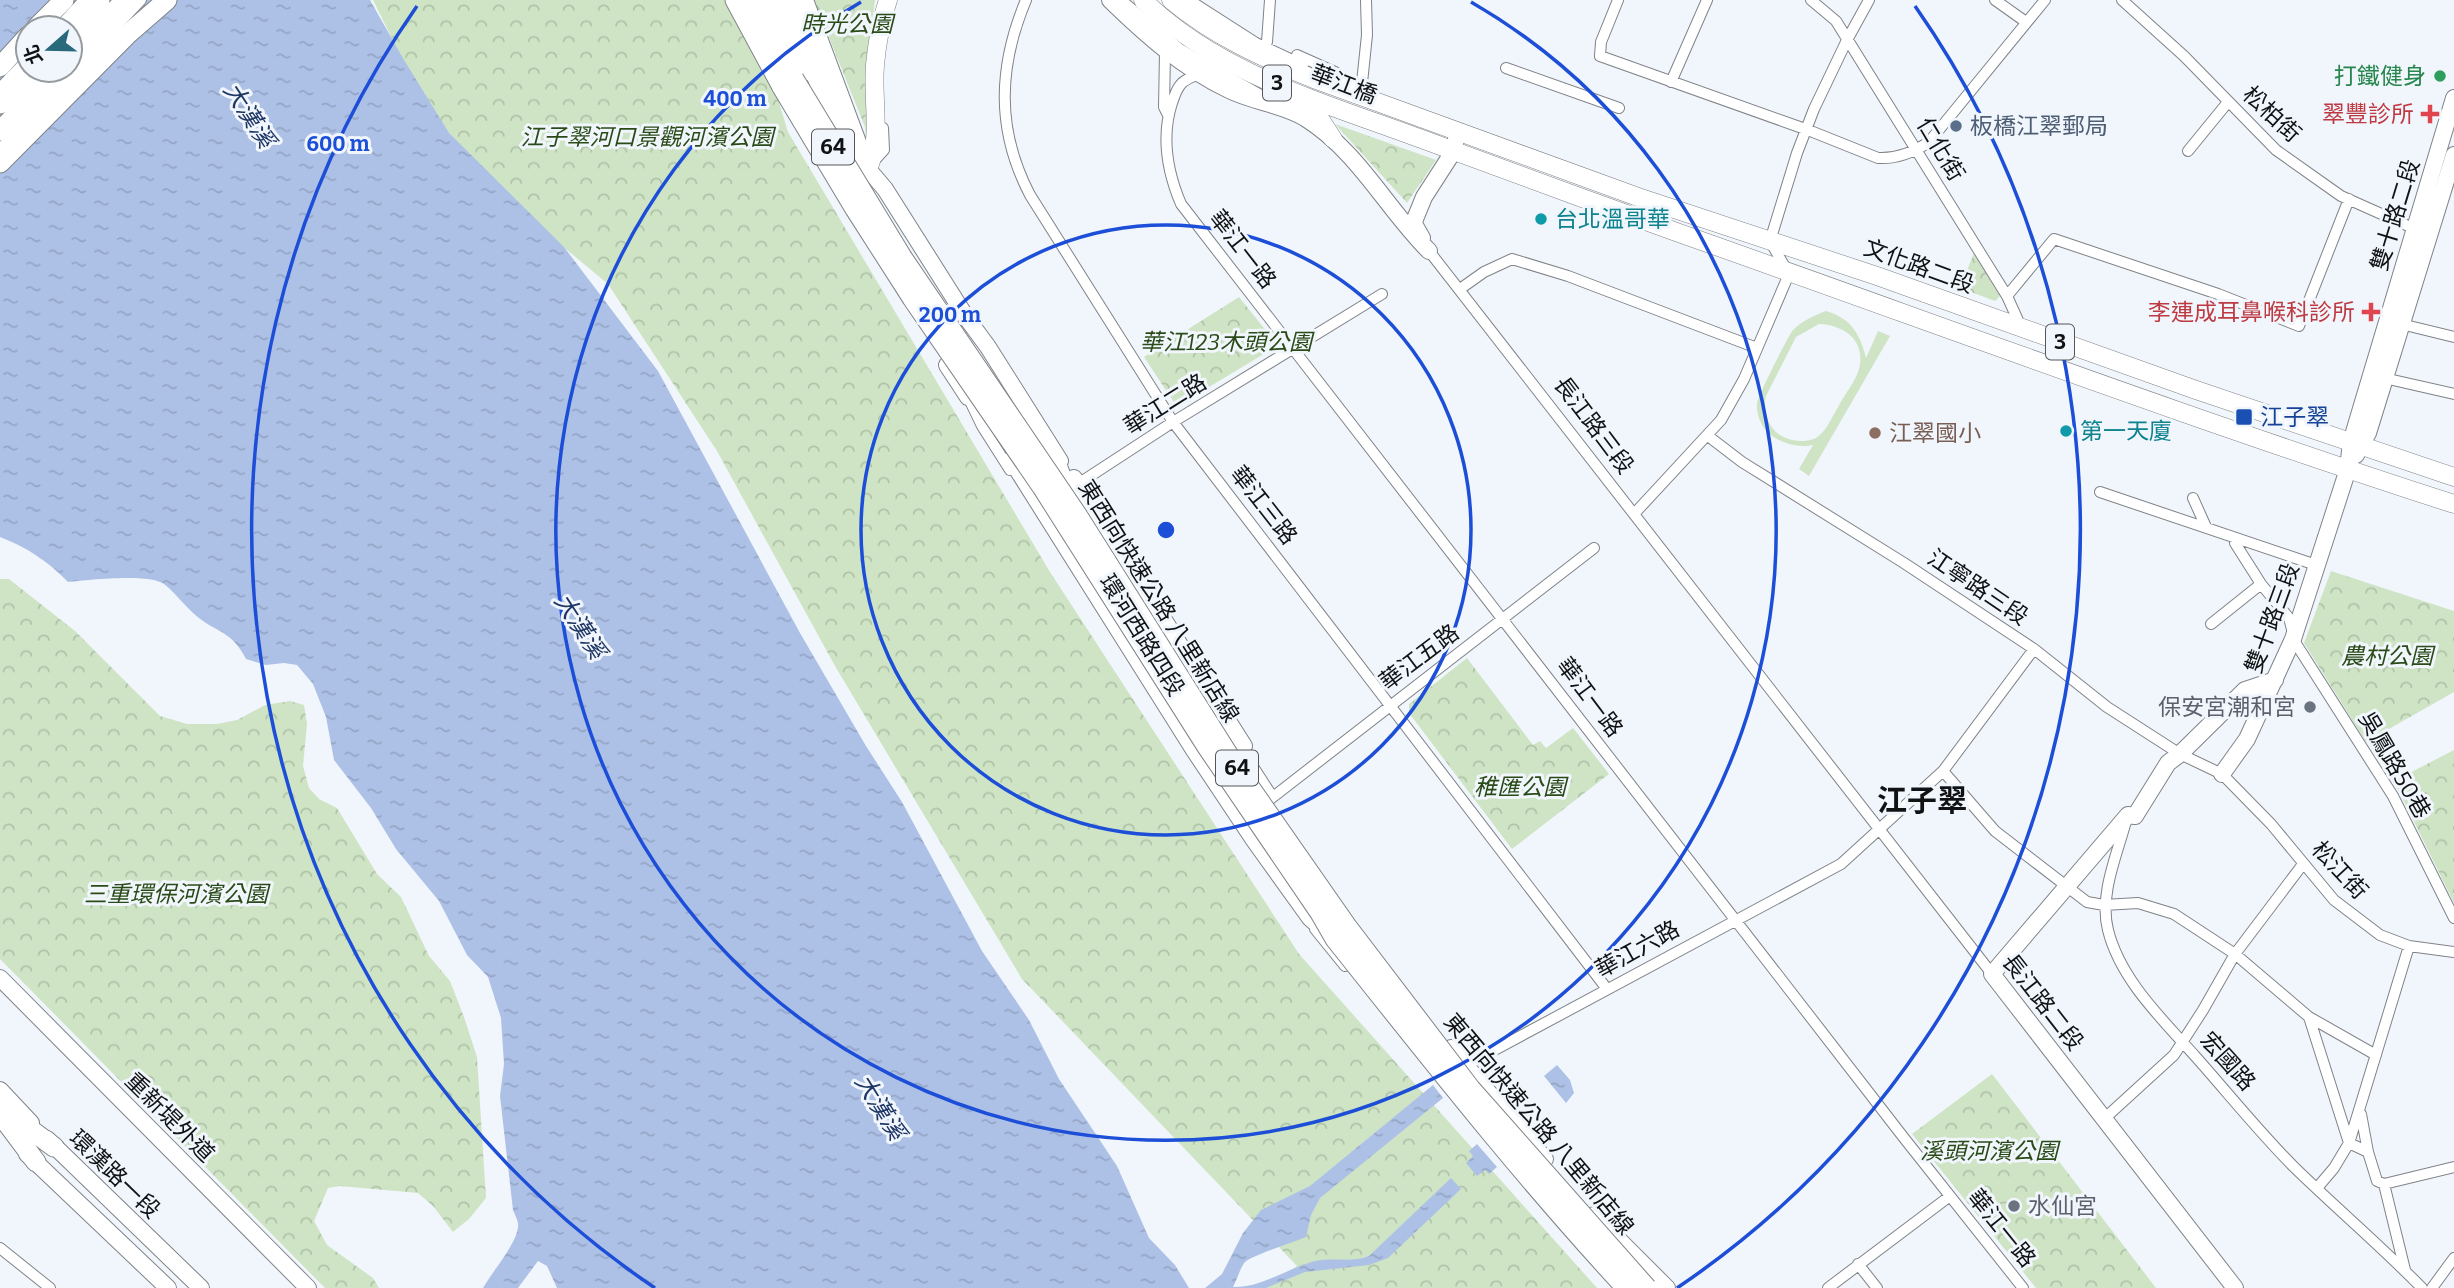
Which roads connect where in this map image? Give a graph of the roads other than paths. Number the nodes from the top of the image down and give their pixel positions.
1 (64, 0) edge
2 (84, 0) edge
3 (100, 0) edge
4 (125, 0) edge
5 (141, 0) edge
6 (155, 0) edge
7 (167, 0) edge
8 (735, 0) edge
9 (751, 0) edge
10 (768, 0) edge
11 (780, 0) edge
12 (789, 0) edge
13 (794, 0) edge
14 (805, 0) edge
15 (880, 0) edge
16 (891, 0) edge
17 (1026, 0) edge
18 (1110, 0) edge
19 (1121, 0) edge
20 (1129, 0) edge
21 (1143, 0) edge
22 (1171, 0) edge
23 (1189, 0) edge
24 (1200, 0) edge
25 (1270, 0) edge
26 (1366, 0) edge
27 (1618, 0) edge
28 (1707, 0) edge
29 (1811, 0) edge
30 (1869, 0) edge
31 (1995, 0) edge
32 (2045, 0) edge
33 (2122, 0) edge
34 (50, 14) edge
35 (71, 14) edge
36 (84, 17) edge
37 (2026, 22) junction
38 (128, 34) junction
39 (1847, 40) junction
40 (84, 42) edge
41 (1267, 42) junction
42 (14, 52) edge
43 (1165, 52) junction
44 (0, 68) edge
45 (1506, 68) dead end
46 (803, 71) junction
47 (1201, 73) junction
48 (14, 74) edge
49 (1671, 82) junction
50 (19, 84) edge
51 (45, 84) edge
52 (0, 88) edge
53 (1365, 95) junction
54 (2454, 101) edge
55 (2228, 102) junction
56 (0, 104) edge
57 (1619, 108) dead end
58 (1287, 110) junction
59 (1168, 115) junction
60 (1808, 130) junction
61 (0, 131) edge
62 (1458, 131) junction
63 (1333, 139) junction
64 (0, 149) edge
65 (1917, 150) junction
66 (2188, 151) dead end
67 (1453, 152) junction
68 (2454, 155) edge
69 (0, 163) edge
70 (868, 169) junction
71 (1367, 175) junction
72 (851, 181) junction
73 (1424, 197) junction
74 (2349, 200) junction
75 (874, 213) junction
76 (2415, 229) junction
77 (1770, 241) junction
78 (1429, 251) junction
79 (1789, 274) junction
80 (1460, 289) junction
81 (1382, 294) dead end
82 (2007, 296) junction
83 (2401, 324) junction
84 (2023, 329) junction
85 (2454, 337) edge
86 (1757, 348) junction
87 (1294, 349) junction
88 (2384, 378) junction
89 (2454, 394) edge
90 (968, 397) junction
91 (1172, 422) junction
92 (1708, 436) junction
93 (2356, 444) junction
94 (1055, 455) junction
95 (2348, 469) junction
96 (2454, 477) edge
97 (1078, 484) junction
98 (2100, 492) dead end
99 (2193, 498) dead end
100 (2454, 504) edge
101 (1634, 514) junction
102 (2206, 527) junction
103 (2236, 538) junction
104 (1594, 548) dead end
105 (2316, 565) junction
106 (2261, 584) junction
107 (1504, 619) junction
108 (2211, 624) dead end
109 (2293, 637) junction
110 (2034, 649) junction
111 (2275, 680) junction
112 (1391, 704) junction
113 (1814, 744) joint
114 (2180, 754) junction
115 (1943, 771) junction
116 (2222, 774) junction
117 (1268, 797) junction
118 (2128, 815) junction
119 (1880, 830) junction
120 (2303, 864) junction
121 (2067, 888) junction
122 (2104, 905) junction
123 (2454, 918) edge
124 (1735, 919) junction
125 (1335, 939) junction
126 (2409, 946) junction
127 (2454, 952) edge
128 (2235, 954) junction
129 (1992, 974) junction
130 (0, 978) edge
131 (1607, 989) junction
132 (2309, 1017) junction
133 (2181, 1041) junction
134 (2376, 1055) junction
135 (1465, 1065) junction
136 (1448, 1079) junction
137 (0, 1090) edge
138 (2361, 1110) junction
139 (4, 1117) edge
140 (2105, 1118) junction
141 (2350, 1143) junction
142 (54, 1147) junction
143 (2368, 1152) junction
144 (36, 1162) joint
145 (2454, 1167) edge
146 (2384, 1184) junction
147 (2317, 1188) junction
148 (1950, 1196) junction
149 (1600, 1221) junction
150 (0, 1248) edge
151 (1592, 1257) junction
152 (2453, 1261) edge
153 (1858, 1264) junction
154 (2406, 1272) junction
155 (2415, 1286) edge
156 (50, 1288) edge
157 (168, 1288) edge
158 (201, 1288) edge
159 (308, 1288) edge
160 (1624, 1288) edge
161 (1633, 1288) edge
162 (1641, 1288) edge
163 (1647, 1288) edge
164 (1667, 1288) edge
165 (1828, 1288) edge
166 (1877, 1288) edge
167 (2023, 1288) edge
168 (2235, 1288) edge
169 (2432, 1288) edge

1 - 34 highway
2 - 35 street
3 - 36 highway
4 - 40 highway
5 - 64 street
6 - 38 highway
7 - 38 highway
8 - 46 highway, 64
9 - 46 highway, 64
10 - 46 main road, 環河西路四段
11 - 46 highway
12 - 46 highway
13 - 46 street
14 - 70 main road, 環河西路四段
15 - 70 street
16 - 70 main road
16 - 70 street
17 - 91 street, 華江三路
18 - 43 main road
19 - 58 street
20 - 63 main road
21 - 67 main road, 華江橋 / 3
22 - 53 main road, 文化路二段 / 3
23 - 53 street
24 - 41 street, 文化路二段
25 - 41 street
26 - 53 street
27 - 49 street
28 - 49 street
29 - 39 street, 仁化街
30 - 39 street
31 - 37 street
32 - 37 street
33 - 55 street, 松柏街
37 - 65 street
38 - 69 highway
39 - 60 street
39 - 65 street, 仁化街
41 - 53 street, 文化路二段
42 - 44 highway
43 - 47 main road
43 - 59 street, 華江一路
45 - 57 street
46 - 70 highway
46 - 72 main road, 環河西路四段
46 - 75 highway, 東西向快速公路 八里新店線 / 64, bridge
46 - 125 highway, 東西向快速公路 八里新店線 / 64, bridge
47 - 58 main road
47 - 59 street, 華江一路
48 - 52 street
49 - 60 street
50 - 56 highway
51 - 61 highway
53 - 62 main road, 文化路二段 / 3
54 - 76 main road, 雙十路二段
55 - 66 street
55 - 74 street, 松柏街
58 - 63 main road, 長江路三段
59 - 87 street, 華江一路
60 - 65 street
60 - 77 street
62 - 67 main road
62 - 77 main road, 文化路二段 / 3
63 - 71 main road, 長江路三段
65 - 82 street, 仁化街
67 - 73 main road
67 - 79 main road, 3
68 - 83 main road, 雙十路二段
70 - 72 main road
70 - 94 main road, 環河西路四段
71 - 73 main road
71 - 78 main road, 長江路三段
72 - 90 main road, 環河西路四段
72 - 136 main road, 環河西路四段
73 - 78 main road
74 - 76 street, 松柏街
74 - 82 street
75 - 117 highway, bridge
75 - 163 highway, 東西向快速公路 八里新店線 / 64, bridge
76 - 93 main road, 雙十路二段
77 - 79 street
77 - 84 main road, 文化路二段 / 3
78 - 80 street, 長江路三段
79 - 86 street
79 - 95 main road, 3
80 - 86 street
80 - 101 street, 長江路三段
81 - 87 street, 華江二路
82 - 84 street, 仁化街
83 - 85 street
83 - 88 main road, 雙十路二段
84 - 93 main road, 文化路二段 / 3
86 - 92 street
87 - 91 street, 華江二路
87 - 107 street, 華江一路
88 - 89 street
88 - 93 main road, 雙十路二段
90 - 125 highway
90 - 136 street, 環河西路四段
91 - 97 street, 華江二路
91 - 112 street, 華江三路
92 - 101 street
92 - 110 street, 江寧路三段
93 - 95 main road, 雙十路二段
93 - 96 main road, 文化路二段 / 3
94 - 97 main road, 環河西路四段
94 - 117 main road, 環河西路四段
95 - 100 main road, 3
95 - 105 main road, 雙十路三段
97 - 117 main road, 環河西路四段
98 - 102 street
99 - 102 street
101 - 113 street, 長江路三段
102 - 103 street
103 - 105 street
103 - 106 street, 吳鳳路50巷
104 - 107 street, 華江五路
105 - 109 main road, 雙十路三段
106 - 108 street
106 - 109 street, 吳鳳路50巷
107 - 112 street, 華江五路
107 - 124 street, 華江一路
109 - 111 main road, 雙十路三段
109 - 123 street, 吳鳳路50巷
110 - 114 street, 江寧路三段
110 - 115 street, 華江六路
111 - 114 main road
111 - 116 main road, 雙十路三段
112 - 117 street, 華江五路
112 - 131 street, 華江三路
113 - 119 street, 長江路二段
114 - 116 street, 江寧路三段
114 - 118 main road
115 - 119 street, 華江六路
115 - 121 street
116 - 120 street, 松江街
117 - 135 main road, 環河西路四段
118 - 121 main road
118 - 122 street, 宏國路
119 - 124 street, 華江六路
119 - 129 street, 長江路二段
120 - 126 street, 松江街
120 - 128 street
121 - 122 street
121 - 129 main road
122 - 128 street
122 - 133 street, 宏國路
124 - 131 street, 華江六路
124 - 148 street, 華江一路
125 - 160 highway, 東西向快速公路 八里新店線 / 64, bridge
126 - 127 street, 松江街
126 - 134 street
128 - 132 street
128 - 133 street
129 - 140 main road, 長江路二段
130 - 159 main road, 重新堤外道
131 - 135 street, 華江六路
132 - 134 street
132 - 141 street
133 - 140 street
133 - 147 street, 宏國路
134 - 138 street
135 - 136 street, 華江六路
135 - 149 main road, 環河西路四段
136 - 151 main road, 環河西路四段
137 - 142 main road, 環漢路一段
138 - 141 street
138 - 143 street
139 - 142 highway
139 - 144 highway
140 - 168 main road, 長江路二段
141 - 143 street
141 - 147 street
142 - 158 main road, 環漢路一段
143 - 146 street
144 - 157 main road, 環漢路一段
145 - 146 street
146 - 154 street
147 - 154 street, 宏國路
148 - 153 street
148 - 167 street, 華江一路
149 - 162 main road, 環河西路四段
149 - 164 main road, 環河西路四段
150 - 156 street
151 - 160 street, 環河西路四段
151 - 161 main road, 環河西路四段
152 - 169 street
153 - 165 street
153 - 166 street
154 - 155 street, 宏國路

